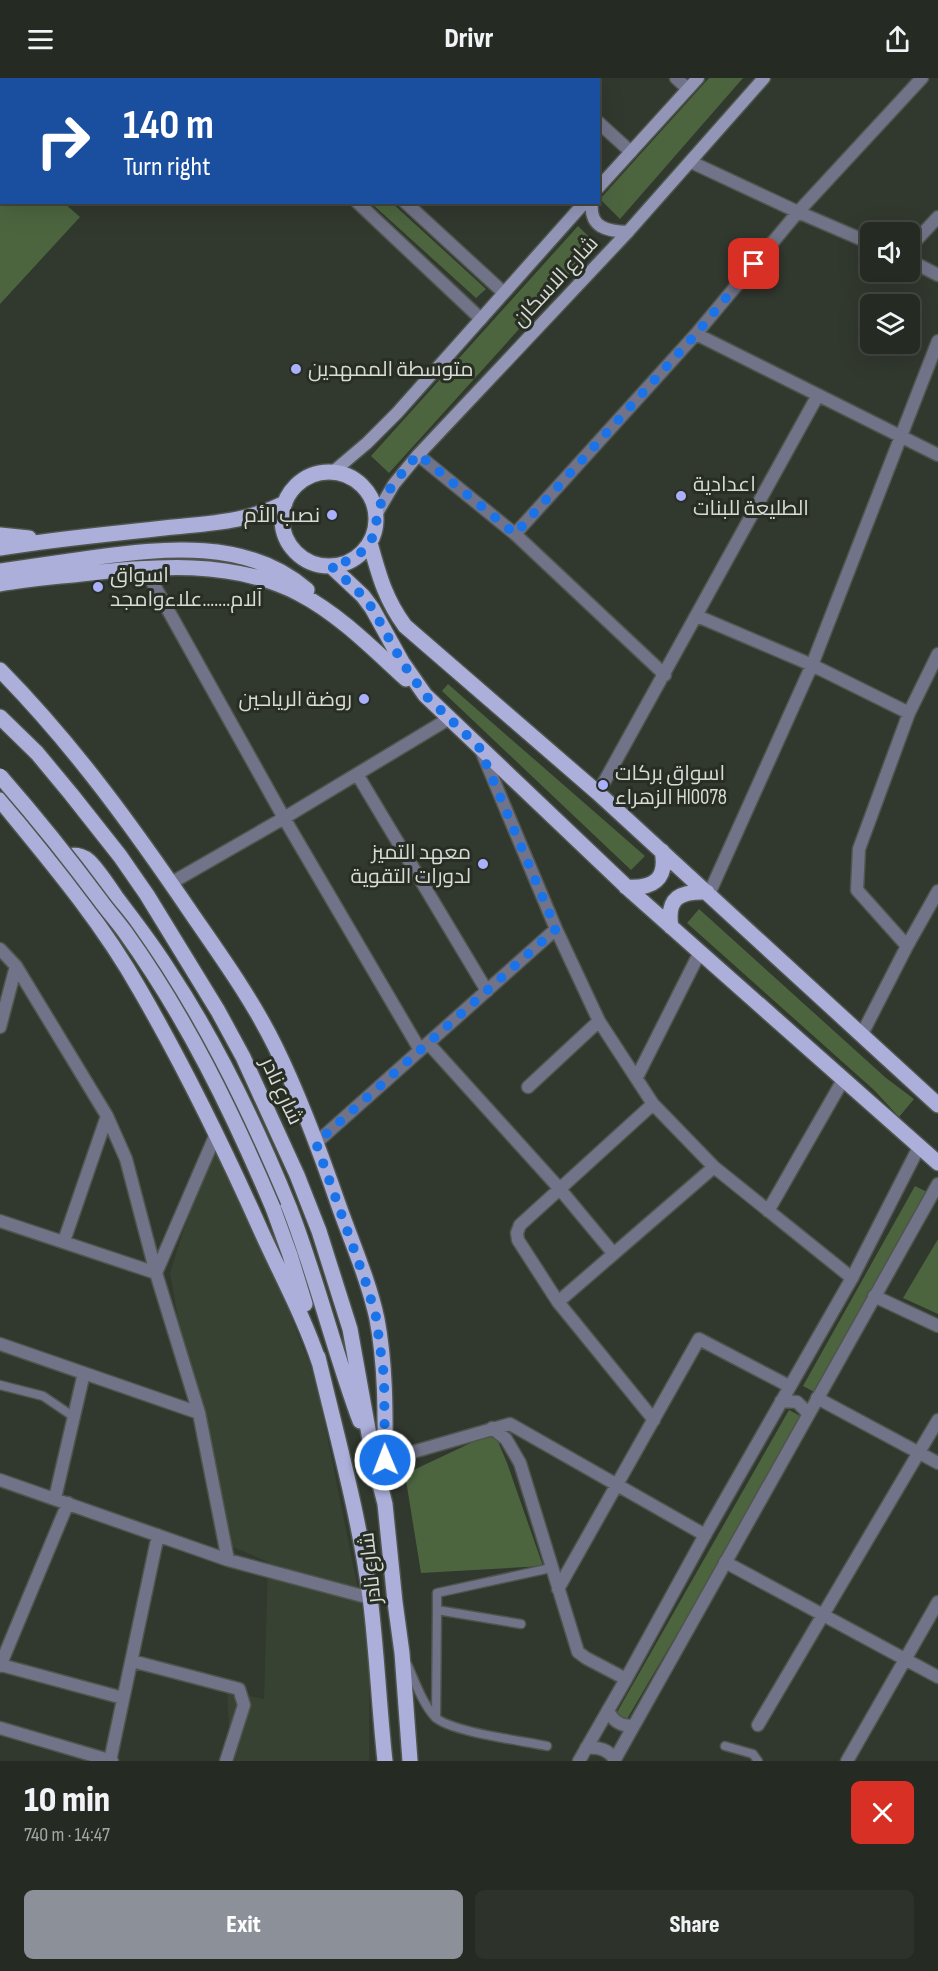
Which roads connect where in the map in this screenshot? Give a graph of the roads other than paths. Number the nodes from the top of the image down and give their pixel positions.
1 (675, 78) edge
2 (698, 78) edge
3 (764, 78) edge
4 (922, 78) edge
5 (688, 89) junction
6 (600, 124) edge
7 (632, 152) junction
8 (691, 162) junction
9 (600, 186) edge
10 (359, 204) edge
11 (410, 204) edge
12 (583, 204) edge
13 (592, 204) edge
14 (798, 212) junction
15 (938, 217) edge
16 (628, 232) junction
17 (920, 236) edge
18 (860, 239) edge
19 (920, 266) edge
20 (938, 275) edge
21 (504, 293) junction
22 (482, 319) junction
23 (696, 334) junction
24 (938, 341) edge
25 (818, 395) junction
26 (901, 436) junction
27 (418, 454) junction
28 (938, 455) edge
29 (334, 471) junction
30 (285, 503) junction
31 (376, 513) junction
32 (515, 534) junction
33 (0, 535) edge
34 (53, 541) junction
35 (370, 543) junction
36 (0, 548) edge
37 (331, 566) junction
38 (144, 567) junction
39 (0, 571) edge
40 (21, 580) junction
41 (0, 584) edge
42 (0, 592) edge
43 (697, 616) junction
44 (340, 620) junction
45 (938, 654) edge
46 (0, 665) edge
47 (812, 665) junction
48 (0, 670) edge
49 (665, 675) junction
50 (17, 687) junction
51 (425, 695) junction
52 (909, 713) junction
53 (0, 717) edge
54 (450, 718) junction
55 (479, 747) junction
56 (357, 774) junction
57 (0, 776) edge
58 (598, 793) junction
59 (0, 800) edge
60 (284, 818) junction
61 (662, 851) junction
62 (171, 883) junction
63 (69, 884) junction
64 (626, 886) junction
65 (938, 891) edge
66 (708, 893) junction
67 (671, 927) junction
68 (556, 929) junction
69 (907, 946) junction
70 (0, 948) edge
71 (700, 952) junction
72 (16, 966) junction
73 (486, 991) junction
74 (599, 1021) junction
75 (0, 1027) edge
76 (862, 1034) junction
77 (424, 1047) junction
78 (637, 1077) junction
79 (843, 1080) junction
80 (528, 1088) dead end
81 (653, 1104) junction
82 (938, 1105) edge
83 (107, 1116) junction
84 (216, 1134) junction
85 (316, 1143) junction
86 (919, 1147) junction
87 (938, 1163) edge
88 (714, 1167) junction
89 (938, 1184) edge
90 (559, 1188) junction
91 (768, 1212) junction
92 (0, 1221) edge
93 (64, 1241) junction
94 (614, 1253) junction
95 (156, 1273) junction
96 (852, 1278) junction
97 (874, 1296) junction
98 (558, 1302) junction
99 (938, 1326) edge
100 (0, 1344) edge
101 (320, 1365) junction
102 (84, 1373) junction
103 (0, 1385) edge
104 (789, 1386) junction
105 (817, 1398) junction
106 (781, 1401) junction
107 (199, 1413) junction
108 (808, 1413) junction
109 (74, 1418) junction
110 (654, 1420) junction
111 (938, 1420) edge
112 (492, 1428) junction
113 (919, 1453) junction
114 (378, 1461) junction
115 (938, 1463) edge
116 (0, 1480) edge
117 (617, 1485) junction
118 (55, 1498) junction
119 (68, 1503) junction
120 (158, 1535) junction
121 (705, 1535) junction
122 (228, 1560) junction
123 (725, 1562) junction
124 (551, 1568) junction
125 (558, 1589) junction
126 (370, 1598) junction
127 (938, 1602) edge
128 (437, 1610) junction
129 (823, 1615) junction
130 (521, 1624) dead end
131 (402, 1653) junction
132 (905, 1659) junction
133 (132, 1661) junction
134 (0, 1665) edge
135 (938, 1677) edge
136 (626, 1679) junction
137 (123, 1698) junction
138 (608, 1710) junction
139 (436, 1718) junction
140 (758, 1725) dead end
141 (633, 1726) junction
142 (0, 1728) edge
143 (547, 1746) dead end
144 (725, 1746) dead end
145 (586, 1748) junction
146 (110, 1761) edge
147 (226, 1761) edge
148 (384, 1761) edge
149 (410, 1761) edge
150 (579, 1761) edge
151 (614, 1761) edge
152 (758, 1761) edge
153 (848, 1761) edge

1 - 5 street
2 - 5 main road
3 - 8 main road, شارع الاسكان
4 - 14 street
5 - 7 main road
6 - 7 street
7 - 9 main road
8 - 14 street
8 - 16 main road, شارع الاسكان
10 - 22 street
11 - 21 street
12 - 21 main road, شارع الاسكان
13 - 16 main road
14 - 18 street
14 - 23 street
15 - 17 street
16 - 27 main road, شارع الاسكان
19 - 20 street
21 - 22 main road, شارع الاسكان
22 - 29 main road, شارع الاسكان
23 - 25 street
23 - 32 street
24 - 26 street
25 - 26 street
25 - 43 street
26 - 28 street
26 - 47 street
27 - 31 main road, شارع الاسكان
27 - 32 street
29 - 30 main road
29 - 31 main road
30 - 34 main road
30 - 37 main road
31 - 35 main road
32 - 49 street
33 - 34 main road
34 - 36 main road
35 - 37 main road
35 - 58 main road
37 - 51 main road
38 - 40 main road
38 - 44 main road
38 - 60 street
39 - 44 main road
40 - 41 main road
40 - 42 main road
43 - 47 street
43 - 49 street
44 - 51 main road
45 - 52 street
46 - 50 main road
47 - 52 street
47 - 66 street
48 - 50 main road
49 - 58 street
50 - 62 main road
51 - 54 main road
52 - 69 street
53 - 114 main road, شارع نادر
54 - 55 main road
54 - 56 street
55 - 64 main road
55 - 68 street
56 - 60 street
56 - 73 street
57 - 101 main road, شارع نادر, bridge
58 - 61 main road
59 - 63 main road
60 - 62 street
60 - 77 street
61 - 64 main road
61 - 66 main road
62 - 85 main road
63 - 84 main road
63 - 114 main road
64 - 67 main road
65 - 69 street
66 - 67 main road
66 - 76 main road
67 - 71 main road
68 - 73 street
68 - 74 street
69 - 76 street
70 - 72 street
71 - 78 street
71 - 79 main road
72 - 75 street
72 - 83 street
73 - 77 street
74 - 78 street
74 - 80 street
76 - 82 main road
77 - 85 street
77 - 90 street
78 - 81 street
79 - 86 main road
79 - 91 street
81 - 88 street
81 - 90 street
83 - 93 street
83 - 95 street
84 - 95 street
84 - 101 main road
85 - 114 main road
86 - 87 main road
86 - 96 street
88 - 91 street
88 - 94 street
89 - 97 street
90 - 94 street
90 - 98 street
91 - 96 street
92 - 93 street
93 - 95 street
94 - 98 street
95 - 107 street
96 - 104 street
97 - 99 street
97 - 105 street
98 - 110 street
100 - 102 street
101 - 126 main road, شارع نادر
102 - 107 street
102 - 109 street
103 - 109 lane
104 - 106 street
104 - 110 street
105 - 108 street
105 - 113 street
106 - 108 street
106 - 121 street
107 - 122 street
108 - 123 street
109 - 118 street
110 - 117 street
111 - 113 street
112 - 114 street
112 - 117 street
112 - 124 street
113 - 115 street
113 - 129 street
114 - 131 main road, شارع نادر
116 - 118 street
117 - 121 street
117 - 125 street
118 - 119 street
119 - 120 street
119 - 134 street
120 - 122 street
120 - 133 street
121 - 136 street
122 - 126 street
123 - 129 street
123 - 141 street
124 - 125 street
124 - 128 lane
125 - 136 street
126 - 148 main road, شارع نادر
127 - 132 street
128 - 130 lane
128 - 139 lane
129 - 132 street
129 - 140 street
131 - 139 lane
131 - 149 main road, شارع نادر
132 - 135 street
132 - 153 street
133 - 137 street
133 - 147 street
134 - 137 street
136 - 138 street
137 - 146 street
138 - 141 street
138 - 145 street
139 - 143 lane
141 - 151 street
142 - 146 street
144 - 152 lane
145 - 150 street
145 - 151 street

